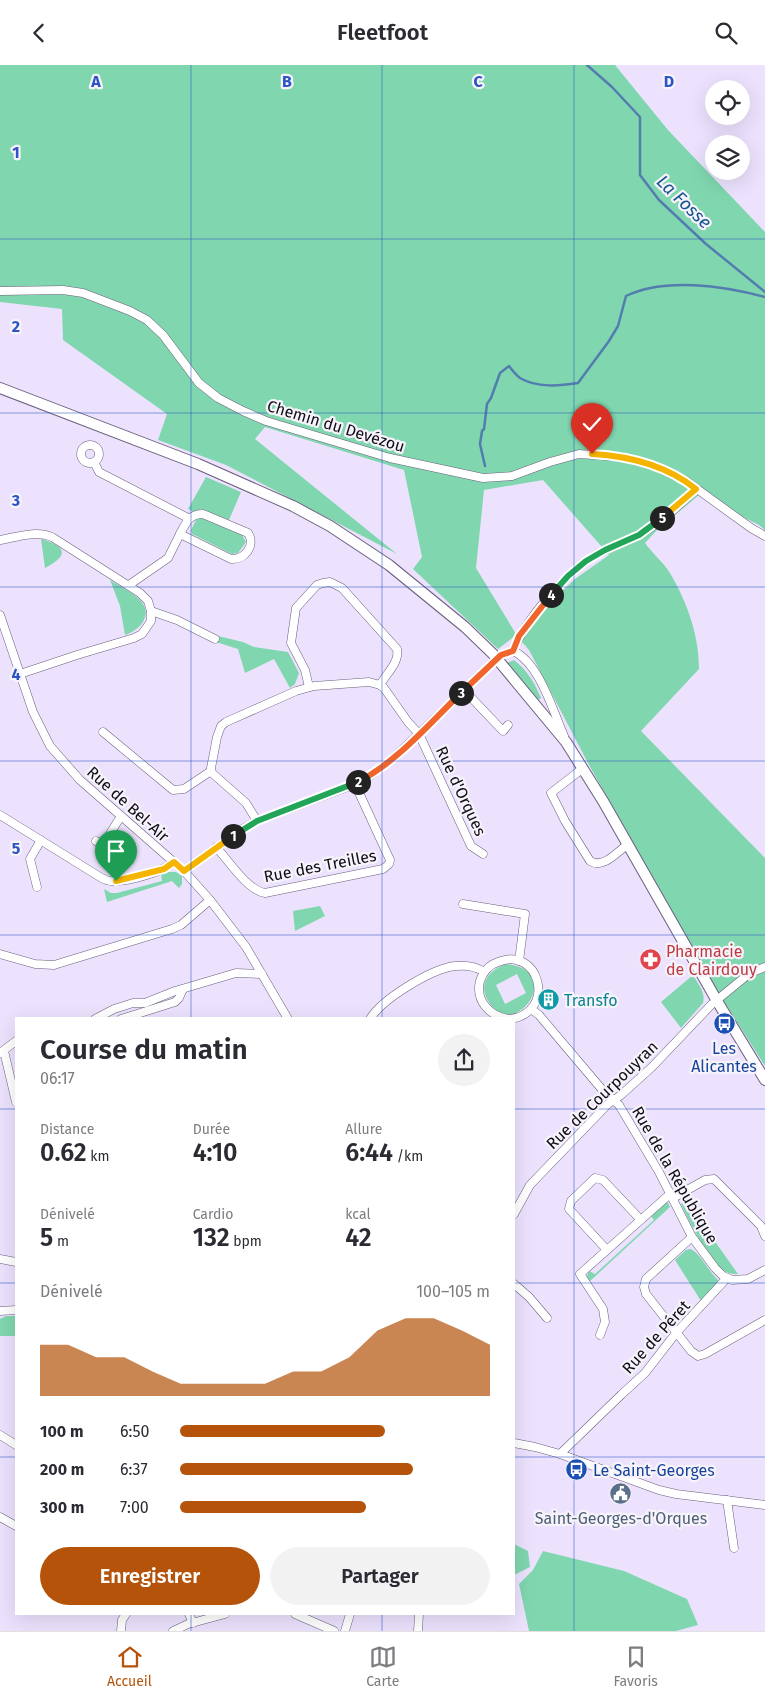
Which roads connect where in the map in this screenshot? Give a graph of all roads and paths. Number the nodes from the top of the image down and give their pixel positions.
1 (0, 291) edge
2 (0, 388) edge
3 (94, 462) dead end
4 (696, 489) junction
5 (188, 518) junction
6 (180, 533) junction
7 (765, 536) edge
8 (0, 539) edge
9 (129, 585) junction
10 (151, 611) junction
11 (0, 615) edge
12 (215, 639) dead end
13 (513, 651) junction
14 (497, 659) junction
15 (20, 674) junction
16 (380, 685) junction
17 (309, 687) junction
18 (464, 690) junction
19 (503, 730) dead end
20 (103, 732) dead end
21 (419, 734) junction
22 (566, 742) junction
23 (582, 769) junction
24 (211, 771) junction
25 (355, 784) junction
26 (0, 815) edge
27 (121, 816) junction
28 (257, 821) junction
29 (41, 840) junction
30 (96, 841) dead end
31 (627, 845) junction
32 (216, 847) junction
33 (483, 855) dead end
34 (174, 862) junction
35 (184, 871) junction
36 (37, 887) dead end
37 (210, 900) junction
38 (463, 904) dead end
39 (0, 954) edge
40 (520, 961) junction
41 (765, 967) edge
42 (484, 972) junction
43 (262, 974) junction
44 (183, 989) junction
45 (717, 1001) junction
46 (531, 1009) junction
47 (99, 1017) edge
48 (127, 1017) edge
49 (287, 1017) edge
50 (371, 1017) edge
51 (502, 1017) edge
52 (511, 1017) edge
53 (15, 1042) edge
54 (2, 1052) edge
55 (765, 1080) edge
56 (15, 1098) edge
57 (614, 1100) junction
58 (672, 1195) junction
59 (515, 1212) edge
60 (640, 1219) junction
61 (765, 1236) edge
62 (692, 1237) junction
63 (607, 1250) junction
64 (0, 1259) edge
65 (15, 1262) edge
66 (765, 1270) edge
67 (727, 1278) junction
68 (515, 1285) edge
69 (15, 1310) edge
70 (0, 1311) edge
71 (547, 1318) dead end
72 (765, 1320) edge
73 (676, 1333) junction
74 (600, 1335) dead end
75 (0, 1435) edge
76 (515, 1443) edge
77 (15, 1444) edge
78 (560, 1455) junction
79 (728, 1500) junction
80 (765, 1505) edge
81 (0, 1517) edge
82 (15, 1525) edge
83 (734, 1548) dead end
84 (125, 1615) edge
85 (222, 1615) edge
86 (297, 1615) edge
87 (350, 1615) edge
88 (419, 1615) edge
89 (192, 1626) edge
90 (121, 1631) edge
91 (173, 1631) edge
92 (334, 1631) edge
93 (345, 1631) edge
94 (418, 1631) edge

1 - 4 street, Chemin du Devézou
2 - 14 street
3 - 5 street
4 - 7 street, Chemin du Devézou
4 - 13 street
5 - 6 street
5 - 6 street
6 - 9 street
8 - 9 street
9 - 10 street
10 - 12 street
10 - 15 street
11 - 15 street, Rue de Bel-Air
13 - 14 street
13 - 22 street
14 - 18 street
14 - 22 street
15 - 27 street, Rue de Bel-Air
16 - 17 street
16 - 17 street
16 - 21 street, Rue d'Orques
17 - 24 street
18 - 19 street
18 - 21 street
20 - 24 street
21 - 25 street
21 - 33 street, Rue d'Orques
22 - 23 street
23 - 31 street
23 - 31 street
24 - 28 street
25 - 28 street
25 - 32 street, Rue des Treilles
26 - 29 street
27 - 30 street
27 - 34 street, Rue de Bel-Air
28 - 32 street
29 - 34 street
29 - 36 street
31 - 45 street
32 - 35 street
34 - 35 street, Rue de Bel-Air
35 - 37 street, Rue de Bel-Air
37 - 39 street
37 - 43 street, Rue de Bel-Air
38 - 40 street
40 - 42 street
40 - 46 street
41 - 45 street, Rue de Courpouyran
42 - 50 street
42 - 51 street
43 - 44 street
43 - 49 street, Rue de Bel-Air
44 - 47 street
44 - 48 street
45 - 55 street
45 - 57 street, Rue de Courpouyran
46 - 52 street
46 - 57 street, Rue de la République
53 - 54 street
54 - 56 street
57 - 58 street, Rue de la République
57 - 59 street, Rue de Courpouyran
58 - 60 street
58 - 61 street
58 - 62 street, Rue de la République
60 - 63 street
60 - 63 street
62 - 67 street, Rue de la République
62 - 73 street
63 - 74 street
64 - 65 street
66 - 67 street
67 - 73 street, Rue de Péret
68 - 71 street
69 - 70 street
72 - 73 street
73 - 78 street, Rue de Péret
75 - 77 street
76 - 78 street
78 - 79 street
79 - 80 street
79 - 83 street
81 - 82 street
84 - 90 street
85 - 89 street
86 - 92 street
87 - 93 street
88 - 94 street
89 - 91 street

